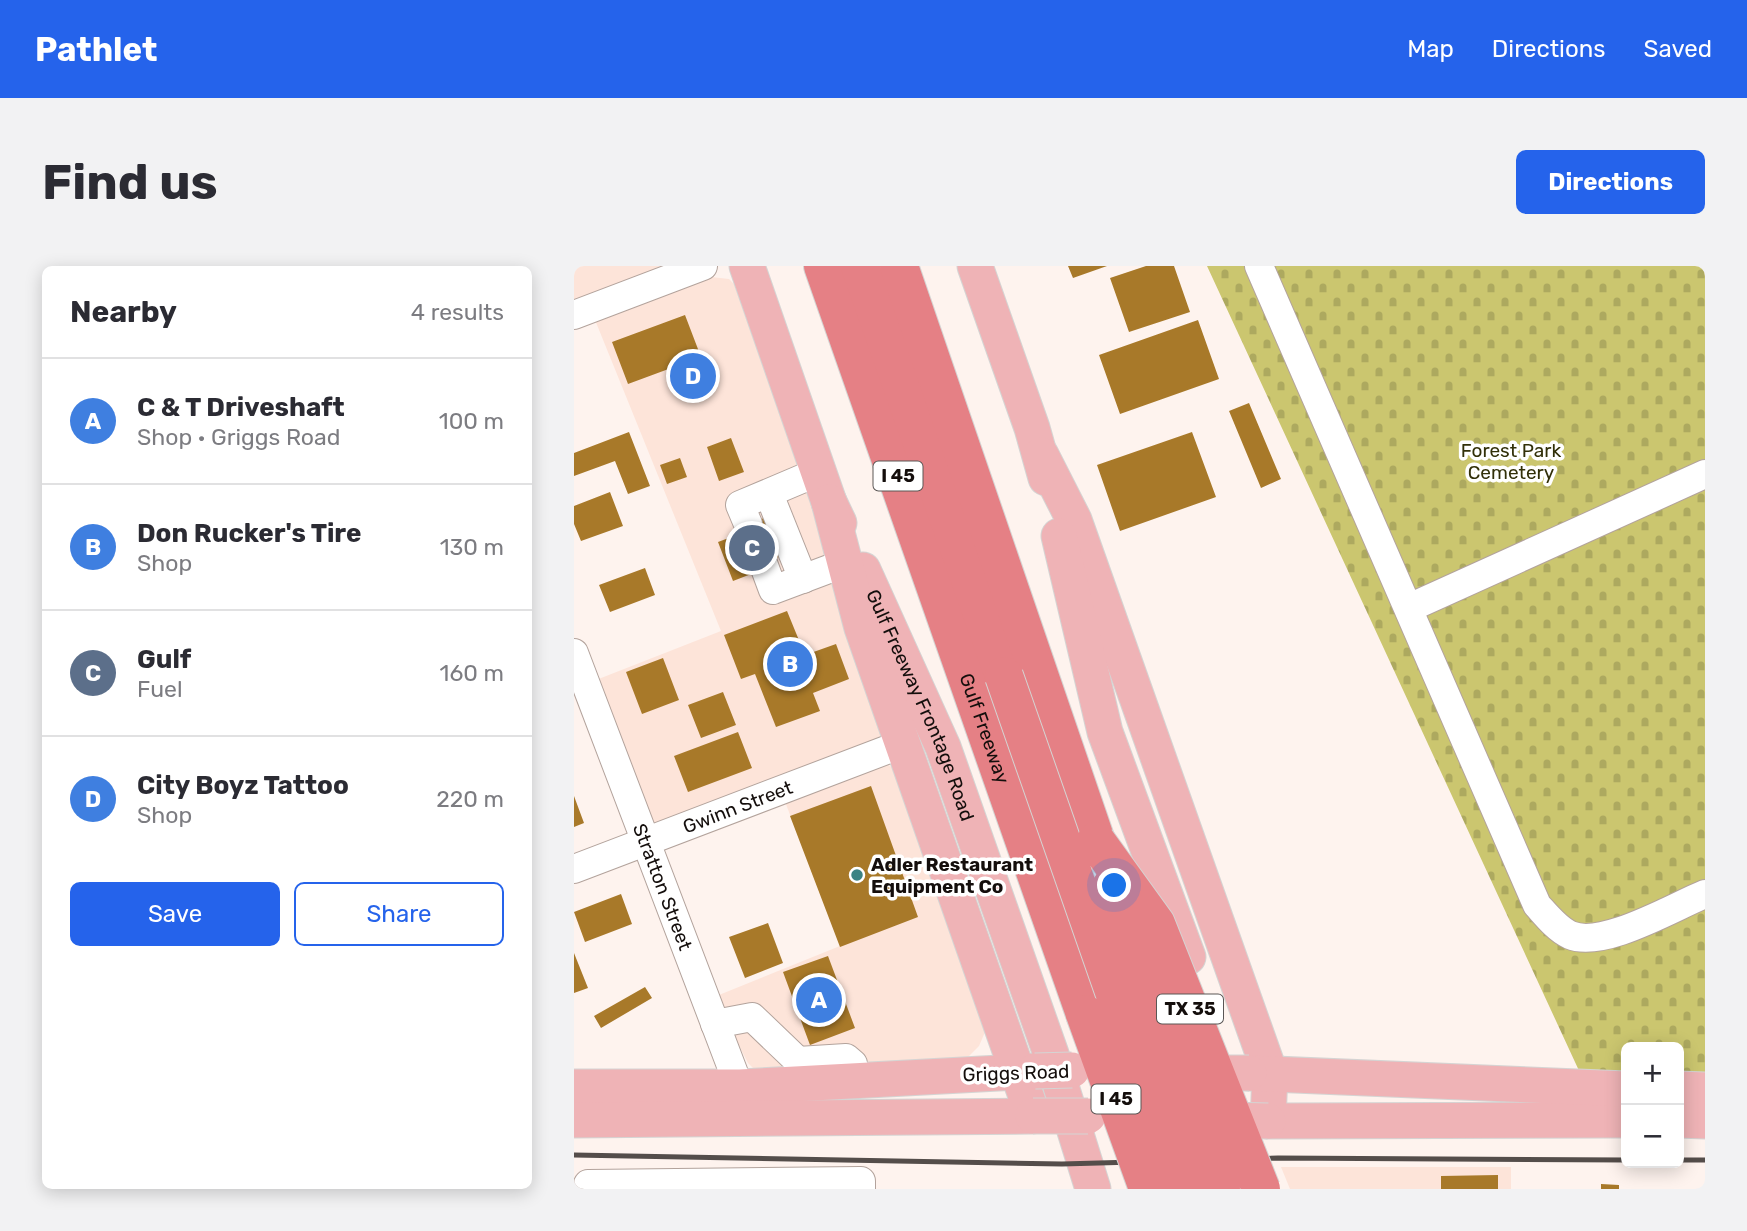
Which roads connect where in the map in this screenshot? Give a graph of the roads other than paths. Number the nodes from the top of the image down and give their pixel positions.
1 (703, 266) edge
2 (747, 266) edge
3 (823, 266) edge
4 (860, 266) edge
5 (899, 266) edge
6 (975, 266) edge
7 (1259, 266) edge
8 (574, 315) edge
9 (1041, 455) junction
10 (1705, 474) edge
11 (823, 487) junction
12 (769, 494) junction
13 (748, 524) tunnel mouth
14 (762, 563) tunnel mouth
15 (845, 563) junction
16 (803, 579) junction
17 (1409, 608) junction
18 (574, 653) edge
19 (1004, 675) junction
20 (902, 744) junction
21 (1096, 841) junction
22 (646, 842) junction
23 (574, 869) edge
24 (1705, 894) edge
25 (715, 1024) junction
26 (1026, 1071) junction
27 (798, 1072) junction
28 (1260, 1073) junction
29 (574, 1087) edge
30 (740, 1087) junction
31 (1621, 1088) edge
32 (1684, 1090) edge
33 (1705, 1090) edge
34 (1033, 1116) junction
35 (751, 1120) junction
36 (1621, 1120) edge
37 (574, 1121) edge
38 (1268, 1121) junction
39 (1684, 1121) edge
40 (1705, 1121) edge
41 (588, 1186) edge
42 (1146, 1187) edge
43 (861, 1189) edge
44 (1093, 1189) edge
45 (1183, 1189) edge
46 (1221, 1189) edge
47 (1261, 1189) edge
48 (1273, 1189) edge

1 - 8 street
2 - 11 main road, Gulf Freeway Frontage Road
3 - 19 highway, Gulf Freeway / I 45
4 - 19 highway, Gulf Freeway
5 - 19 highway, Gulf Freeway / I 45
6 - 9 main road
7 - 17 street
9 - 28 main road
9 - 48 main road
10 - 17 street
11 - 12 street
11 - 15 main road
11 - 44 main road, Gulf Freeway Frontage Road
12 - 13 street
12 - 16 street
14 - 16 street
15 - 16 street
15 - 20 main road
17 - 24 street
18 - 22 street, Stratton Street
19 - 21 highway, Gulf Freeway / I 45
19 - 42 highway, Gulf Freeway / I 45, bridge
19 - 45 highway, Gulf Freeway, bridge
20 - 22 street, Gwinn Street
20 - 26 main road
21 - 46 highway, Gulf Freeway / I 45, bridge
21 - 47 highway, TX 35, bridge
22 - 23 street, Gwinn Street
22 - 25 street, Stratton Street
25 - 27 street
25 - 30 street, Stratton Street
26 - 27 main road, Griggs Road
26 - 28 main road, Griggs Road, bridge
26 - 34 main road
27 - 30 main road, Griggs Road
28 - 31 main road, Griggs Road
28 - 38 main road
29 - 30 main road, Griggs Road
30 - 35 street, Stratton Street
32 - 33 main road
34 - 35 main road
34 - 38 main road, bridge
35 - 37 main road
36 - 38 main road
39 - 40 main road
41 - 43 street

